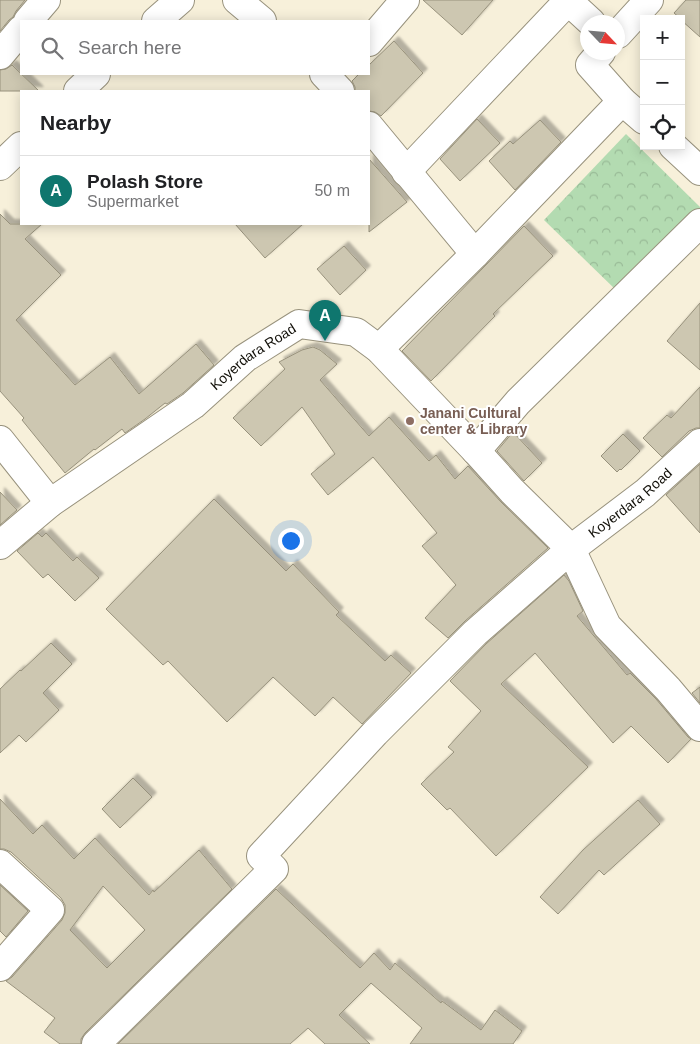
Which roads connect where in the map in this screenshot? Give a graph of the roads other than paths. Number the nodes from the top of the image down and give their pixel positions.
1 (46, 0) edge
2 (180, 0) edge
3 (237, 0) edge
4 (405, 0) edge
5 (567, 0) edge
6 (649, 0) edge
7 (583, 15) edge
8 (29, 20) edge
9 (157, 20) edge
10 (261, 20) edge
11 (625, 26) edge
12 (20, 31) edge
13 (370, 41) edge
14 (0, 55) edge
15 (594, 60) edge
16 (95, 75) edge
17 (79, 90) edge
18 (622, 101) junction
19 (640, 117) edge
20 (370, 127) edge
21 (20, 147) edge
22 (678, 150) edge
23 (0, 166) edge
24 (700, 170) edge
25 (406, 172) junction
26 (700, 223) edge
27 (475, 254) junction
28 (379, 349) junction
29 (0, 440) edge
30 (700, 443) edge
31 (476, 451) junction
32 (50, 503) junction
33 (0, 545) edge
34 (570, 549) junction
35 (700, 727) edge
36 (0, 864) edge
37 (0, 967) edge
38 (96, 1044) edge

1 - 8 street
2 - 9 street
3 - 10 street
4 - 13 street
5 - 7 street
5 - 25 street
6 - 11 street
12 - 14 street
15 - 18 street
16 - 17 street
18 - 19 street
18 - 27 street
20 - 25 street
21 - 23 street
22 - 24 street
25 - 27 street
26 - 31 street
27 - 28 street
28 - 31 street, Koyerdara Road
28 - 32 street, Koyerdara Road
29 - 32 street
30 - 34 street, Koyerdara Road
31 - 34 street, Koyerdara Road
32 - 33 street, Koyerdara Road
34 - 35 street
34 - 38 street
36 - 37 street

